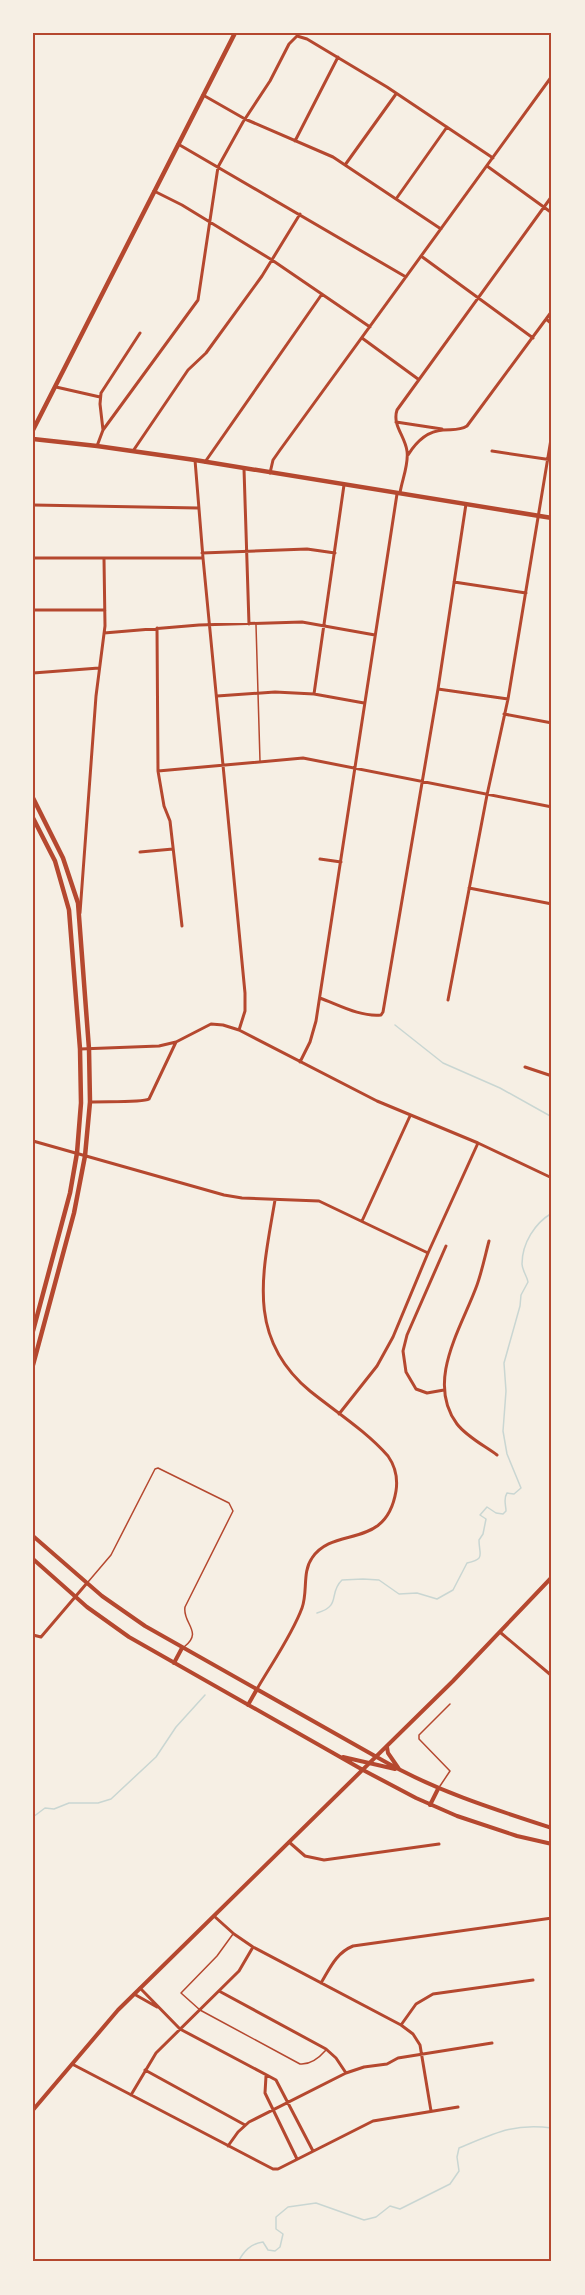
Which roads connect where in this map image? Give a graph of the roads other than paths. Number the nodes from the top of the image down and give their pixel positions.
1 (235, 33) edge
2 (338, 57) junction
3 (552, 76) edge
4 (396, 94) junction
5 (203, 95) junction
6 (245, 119) junction
7 (447, 127) junction
8 (295, 141) junction
9 (178, 144) junction
10 (493, 158) junction
11 (345, 165) junction
12 (218, 166) junction
13 (487, 166) junction
14 (154, 191) junction
15 (552, 196) edge
16 (396, 199) junction
17 (544, 207) junction
18 (552, 213) edge
19 (300, 214) junction
20 (209, 223) junction
21 (441, 229) junction
22 (421, 256) junction
23 (272, 260) junction
24 (406, 278) junction
25 (322, 294) junction
26 (478, 297) junction
27 (552, 311) edge
28 (546, 319) junction
29 (552, 324) edge
30 (370, 327) junction
31 (140, 333) dead end
32 (362, 338) junction
33 (533, 338) junction
34 (418, 379) junction
35 (54, 386) junction
36 (100, 397) junction
37 (396, 422) junction
38 (33, 430) edge
39 (103, 430) junction
40 (443, 430) junction
41 (552, 433) edge
42 (33, 439) edge
43 (97, 446) junction
44 (133, 451) junction
45 (492, 451) dead end
46 (407, 456) junction
47 (550, 459) edge
48 (195, 460) junction
49 (205, 462) junction
50 (244, 470) junction
51 (270, 472) junction
52 (344, 485) junction
53 (399, 493) junction
54 (466, 504) junction
55 (33, 505) edge
56 (198, 508) junction
57 (539, 516) junction
58 (552, 518) edge
59 (246, 552) junction
60 (335, 553) junction
61 (202, 556) junction
62 (33, 558) edge
63 (104, 559) junction
64 (454, 582) junction
65 (526, 593) junction
66 (33, 610) edge
67 (105, 610) junction
68 (249, 624) junction
69 (256, 624) junction
70 (210, 625) junction
71 (324, 626) junction
72 (157, 628) junction
73 (104, 633) junction
74 (375, 635) junction
75 (99, 668) junction
76 (33, 673) edge
77 (438, 689) junction
78 (258, 693) junction
79 (314, 694) junction
80 (217, 696) junction
81 (508, 699) junction
82 (364, 703) junction
83 (504, 714) junction
84 (552, 723) edge
85 (260, 762) junction
86 (223, 765) junction
87 (355, 767) junction
88 (158, 771) junction
89 (422, 782) junction
90 (487, 795) junction
91 (33, 798) edge
92 (552, 807) edge
93 (33, 818) edge
94 (173, 849) junction
95 (140, 852) dead end
96 (320, 859) dead end
97 (341, 862) junction
98 (469, 888) junction
99 (552, 904) edge
100 (79, 922) junction
101 (182, 926) dead end
102 (320, 998) junction
103 (448, 1000) dead end
104 (238, 1030) junction
105 (176, 1042) junction
106 (80, 1049) junction
107 (89, 1049) junction
108 (300, 1062) junction
109 (525, 1066) dead end
110 (552, 1076) edge
111 (90, 1102) junction
112 (410, 1116) junction
113 (33, 1141) edge
114 (478, 1143) junction
115 (77, 1153) junction
116 (85, 1156) junction
117 (552, 1178) edge
118 (275, 1200) junction
119 (362, 1221) junction
120 (489, 1241) dead end
121 (446, 1246) dead end
122 (428, 1253) junction
123 (33, 1331) edge
124 (33, 1365) edge
125 (444, 1390) junction
126 (339, 1414) junction
127 (497, 1455) dead end
128 (33, 1536) edge
129 (33, 1559) edge
130 (552, 1577) edge
131 (87, 1583) junction
132 (75, 1597) junction
133 (501, 1633) junction
134 (33, 1635) edge
135 (183, 1647) junction
136 (174, 1663) junction
137 (552, 1676) edge
138 (257, 1689) junction
139 (450, 1704) dead end
140 (248, 1705) junction
141 (387, 1746) junction
142 (340, 1757) junction
143 (376, 1757) junction
144 (369, 1763) junction
145 (363, 1770) junction
146 (401, 1771) junction
147 (438, 1789) junction
148 (430, 1805) junction
149 (552, 1828) edge
150 (289, 1842) junction
151 (439, 1844) dead end
152 (552, 1844) edge
153 (214, 1916) junction
154 (552, 1918) edge
155 (234, 1934) junction
156 (253, 1947) junction
157 (533, 1980) dead end
158 (321, 1983) junction
159 (140, 1988) junction
160 (219, 1991) junction
161 (134, 1994) junction
162 (161, 2010) junction
163 (200, 2010) junction
164 (401, 2025) junction
165 (180, 2029) junction
166 (492, 2043) dead end
167 (327, 2049) junction
168 (422, 2054) junction
169 (72, 2064) junction
170 (145, 2070) junction
171 (346, 2073) junction
172 (266, 2076) junction
173 (131, 2095) junction
174 (289, 2102) junction
175 (458, 2107) dead end
176 (33, 2110) edge
177 (273, 2110) junction
178 (430, 2111) junction
179 (245, 2125) junction
180 (228, 2146) junction
181 (313, 2151) junction
182 (297, 2159) junction

1 - 5 main road
2 - 4 street
2 - 6 street
2 - 8 street
3 - 10 street
4 - 7 street
4 - 11 street
5 - 6 street
5 - 9 main road
6 - 8 street
6 - 12 street
7 - 10 street
7 - 16 street
8 - 11 street
9 - 12 street
9 - 14 main road
10 - 13 street
11 - 16 street
12 - 19 street
12 - 20 street
13 - 17 street
13 - 21 street
14 - 20 street
14 - 35 main road
15 - 17 street
16 - 21 street
17 - 18 street
17 - 26 street
19 - 23 street
19 - 24 street
20 - 23 street
20 - 39 street
21 - 22 street
22 - 24 street
22 - 26 street
23 - 25 street
23 - 44 street
24 - 30 street
25 - 30 street
25 - 49 street
26 - 33 street
26 - 34 street
27 - 28 street
28 - 29 street
28 - 33 street
30 - 32 street
31 - 36 street
32 - 34 street
32 - 51 street
33 - 40 street
34 - 37 street
35 - 36 street
35 - 38 main road
36 - 39 street
37 - 40 street
37 - 46 street
39 - 43 street
40 - 46 street
41 - 47 street
42 - 43 main road
43 - 44 main road
44 - 48 main road
45 - 47 street
46 - 53 street
47 - 57 street
48 - 49 main road
48 - 56 street
49 - 50 main road
50 - 51 main road
50 - 59 street
51 - 52 main road
52 - 53 main road
52 - 60 street
53 - 54 main road
53 - 74 street
54 - 57 main road
54 - 64 street
55 - 56 street
56 - 61 street
57 - 58 main road
57 - 65 street
59 - 60 street
59 - 61 street
59 - 68 street
60 - 71 street
61 - 63 street
61 - 70 street
62 - 63 street
63 - 67 street
64 - 65 street
64 - 77 street
65 - 81 street
66 - 67 street
67 - 73 street
68 - 69 street
68 - 70 street
69 - 71 street
69 - 78 lane
70 - 72 street
70 - 80 street
71 - 74 street
71 - 79 street
72 - 73 street
72 - 88 street
73 - 75 street
74 - 82 street
75 - 76 street
75 - 100 street
77 - 81 street
77 - 89 street
78 - 79 street
78 - 80 street
78 - 85 lane
79 - 82 street
80 - 86 street
81 - 83 street
82 - 87 street
83 - 84 street
83 - 90 street
85 - 86 street
85 - 87 street
86 - 88 street
86 - 104 street
87 - 89 street
87 - 97 street
88 - 94 street
89 - 90 street
89 - 102 street
90 - 92 street
90 - 98 street
91 - 100 main road
93 - 106 main road
94 - 95 street
94 - 101 street
96 - 97 street
97 - 102 street
98 - 99 street
98 - 103 street
100 - 107 main road
102 - 108 street
104 - 105 street
104 - 108 street
105 - 107 street
105 - 111 street
106 - 107 street
106 - 115 main road
107 - 111 main road
108 - 112 street
109 - 110 street
111 - 116 main road
112 - 114 street
112 - 119 street
113 - 115 street
114 - 117 street
114 - 122 street
115 - 116 street
115 - 123 main road
116 - 118 street
116 - 124 main road
118 - 119 street
118 - 126 street
119 - 122 street
120 - 125 street
121 - 125 street
122 - 126 street
125 - 127 street
126 - 138 street
128 - 131 street
129 - 132 street
130 - 133 street
131 - 132 street
131 - 135 street
131 - 135 lane
132 - 134 street
132 - 136 street
133 - 137 street
133 - 141 street
135 - 136 street
135 - 138 street
136 - 140 street
138 - 140 street
138 - 143 street
139 - 147 lane
140 - 142 street
141 - 143 street
141 - 146 street
142 - 144 street
142 - 145 street
143 - 144 street
143 - 146 street
144 - 145 street
144 - 146 street
145 - 148 street
145 - 150 street
146 - 147 street
147 - 148 street
147 - 149 street
148 - 152 street
150 - 151 street
150 - 153 street
153 - 155 street
153 - 159 street
154 - 158 street
155 - 156 street
155 - 163 lane
156 - 158 street
156 - 160 street
157 - 164 street
158 - 164 street
159 - 161 street
159 - 162 street
160 - 163 street
160 - 167 street
161 - 162 street
161 - 169 street
162 - 165 street
163 - 165 street
163 - 167 lane
164 - 168 street
165 - 170 street
165 - 172 street
166 - 168 street
167 - 171 street
168 - 171 street
168 - 178 street
169 - 173 street
169 - 176 street
170 - 173 street
170 - 179 street
171 - 174 street
172 - 174 street
172 - 177 street
173 - 180 street
174 - 177 street
174 - 181 street
175 - 178 street
177 - 179 street
177 - 182 street
178 - 181 street
179 - 180 street
180 - 182 street
181 - 182 street

